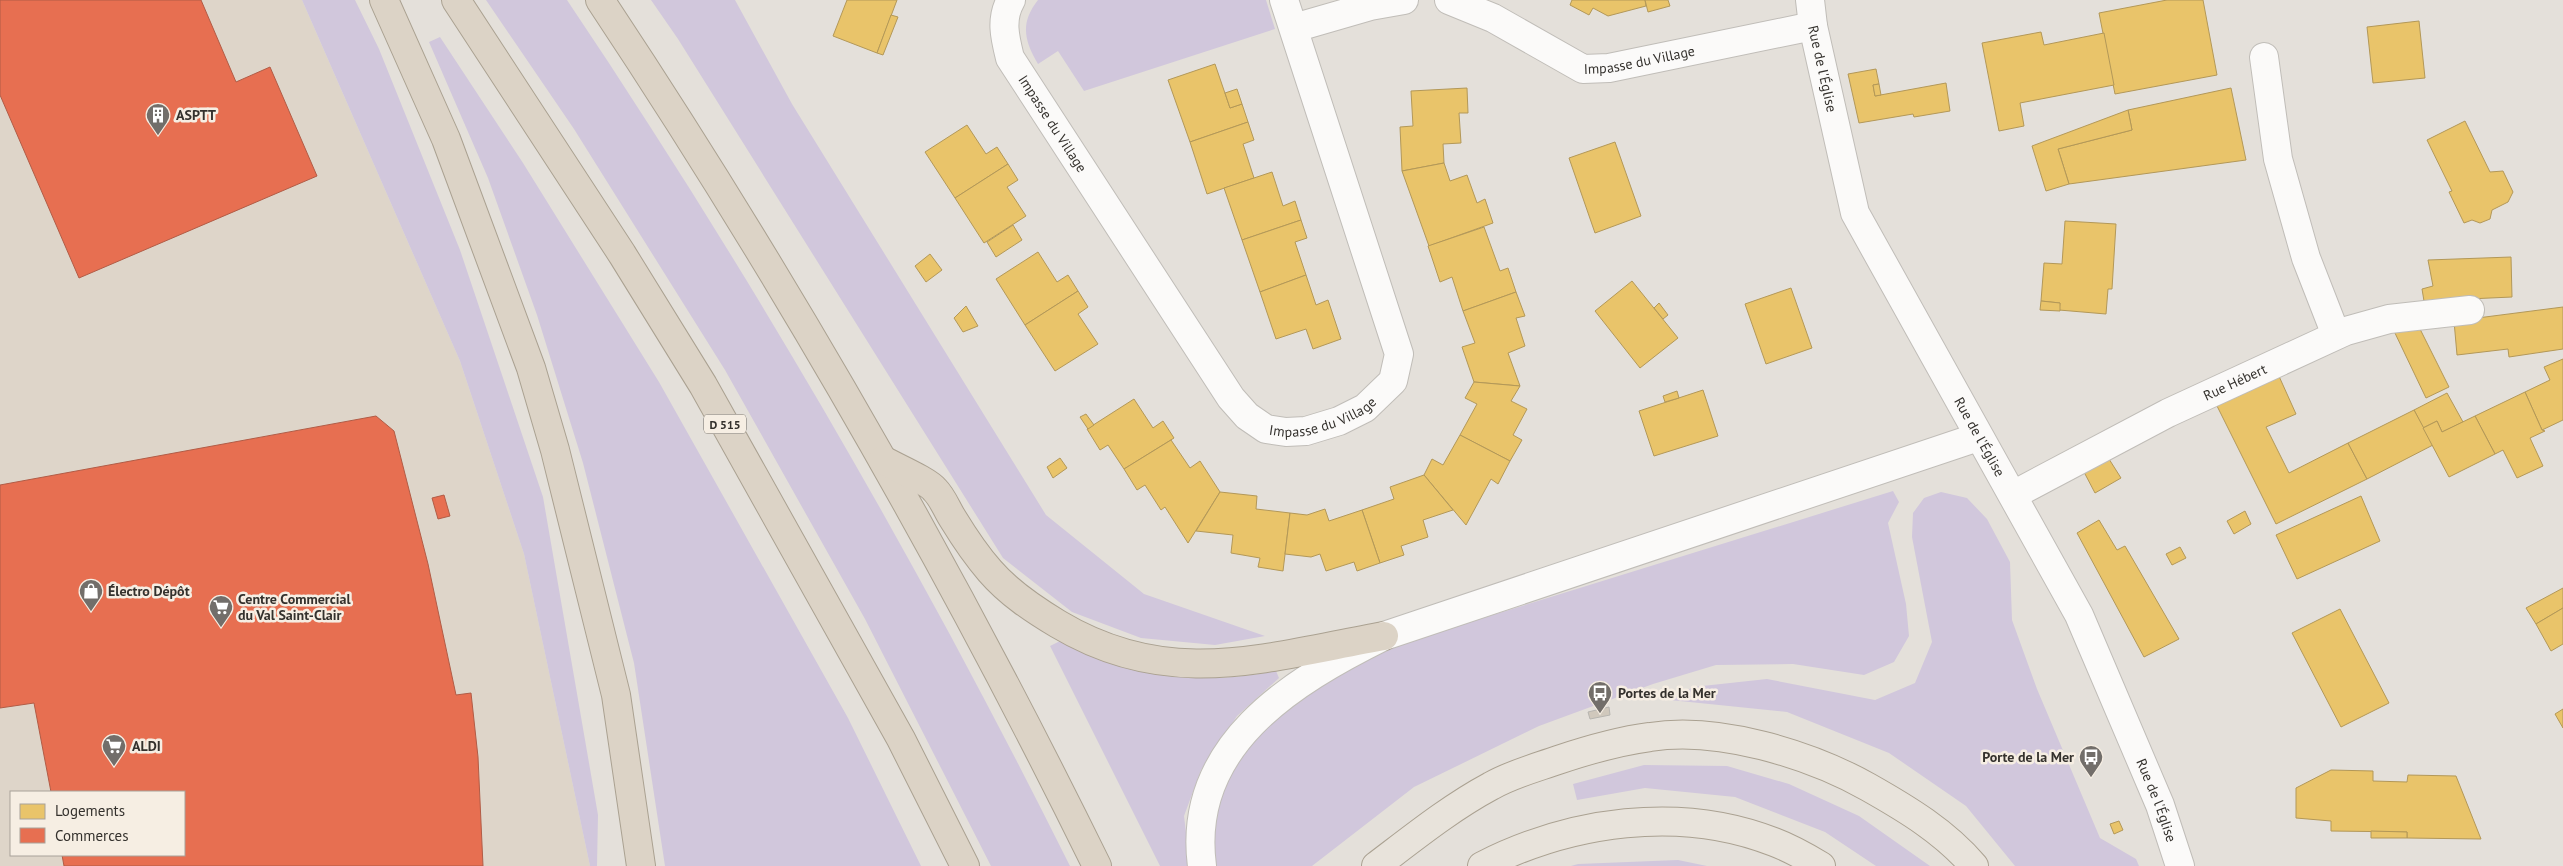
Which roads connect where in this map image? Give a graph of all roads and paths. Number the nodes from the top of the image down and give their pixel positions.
1 (384, 0) edge
2 (456, 0) edge
3 (600, 0) edge
4 (1011, 0) edge
5 (1284, 0) edge
6 (1404, 0) edge
7 (1449, 0) edge
8 (1811, 13) edge
9 (1294, 28) junction
10 (2264, 57) dead end
11 (2470, 310) dead end
12 (2336, 335) junction
13 (1978, 438) junction
14 (883, 460) junction
15 (2013, 495) junction
16 (1384, 636) junction
17 (641, 866) edge
18 (964, 866) edge
19 (1097, 866) edge
20 (1202, 866) edge
21 (1376, 866) edge
22 (1482, 866) edge
23 (1822, 866) edge
24 (1974, 866) edge
25 (2180, 866) edge

1 - 17 highway
2 - 18 highway, D 515
3 - 14 highway
4 - 9 street, Impasse du Village
5 - 9 street, Impasse du Village
6 - 9 street
7 - 8 street, Impasse du Village
8 - 13 street, Rue de l'Église
10 - 12 street
11 - 12 street, Rue Hébert
12 - 15 street, Rue Hébert
13 - 15 street, Rue de l'Église
13 - 16 street
14 - 16 highway
14 - 19 highway
15 - 25 street, Rue de l'Église
16 - 20 street
21 - 24 main road
22 - 23 main road

